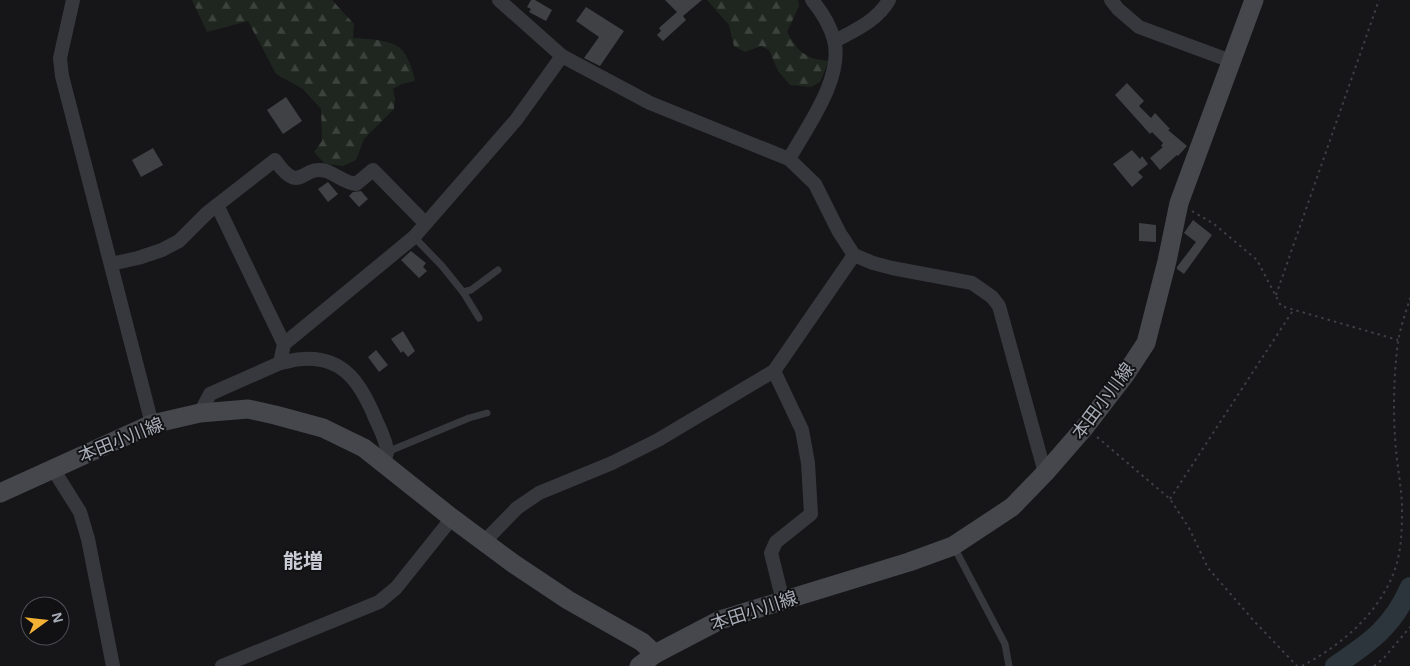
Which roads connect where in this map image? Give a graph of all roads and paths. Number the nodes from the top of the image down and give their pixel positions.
1 (73, 0) edge
2 (498, 0) edge
3 (812, 0) edge
4 (889, 0) edge
5 (1111, 0) edge
6 (1254, 0) edge
7 (1379, 0) edge
8 (835, 41) junction
9 (562, 56) junction
10 (1231, 61) junction
11 (789, 159) junction
12 (1180, 203) junction
13 (217, 205) junction
14 (425, 223) junction
15 (414, 237) junction
16 (854, 255) junction
17 (110, 264) junction
18 (498, 270) dead end
19 (463, 292) junction
20 (1276, 295) junction
21 (1410, 298) edge
22 (1294, 309) junction
23 (478, 318) dead end
24 (1398, 340) junction
25 (284, 344) junction
26 (280, 364) junction
27 (774, 371) junction
28 (200, 413) junction
29 (487, 413) dead end
30 (152, 424) junction
31 (1085, 427) junction
32 (385, 458) junction
33 (53, 469) junction
34 (1045, 473) junction
35 (0, 493) edge
36 (1170, 499) junction
37 (452, 518) junction
38 (484, 542) junction
39 (953, 546) junction
40 (782, 601) junction
41 (1410, 627) edge
42 (657, 660) edge
43 (114, 666) edge
44 (222, 666) edge
45 (639, 666) edge
46 (1009, 666) edge
47 (1297, 666) edge
48 (1302, 666) edge
49 (1374, 666) edge

1 - 17 street
2 - 9 street
3 - 8 street
4 - 8 street
5 - 10 street
6 - 10 main road, 本田小川線
7 - 20 path
8 - 11 street
9 - 11 street
9 - 14 street
10 - 12 main road, 本田小川線
11 - 16 street
12 - 20 path
12 - 31 main road, 本田小川線
13 - 14 street
13 - 17 street
13 - 25 street
14 - 15 street
15 - 19 lane
15 - 25 street
16 - 27 street
16 - 34 street
17 - 30 street
18 - 19 lane
19 - 23 lane
20 - 22 path
21 - 24 path
22 - 24 path
22 - 36 path
24 - 48 path
25 - 26 street
26 - 28 street
26 - 32 street
27 - 38 street
27 - 40 street
28 - 30 main road, 本田小川線
28 - 32 main road, 本田小川線
29 - 32 lane
30 - 33 main road, 本田小川線
31 - 34 main road, 本田小川線
31 - 36 path
32 - 37 main road, 本田小川線
33 - 35 main road, 本田小川線
33 - 43 street
34 - 39 main road, 本田小川線
36 - 47 path
37 - 38 main road, 本田小川線
37 - 44 street
38 - 42 main road, 本田小川線
39 - 40 main road, 本田小川線
39 - 46 lane
40 - 42 main road, 本田小川線
41 - 49 path
42 - 45 main road

